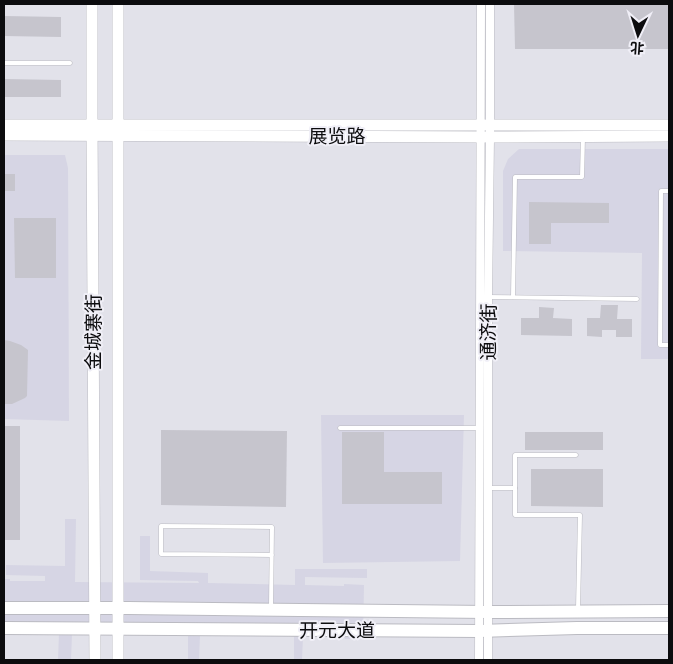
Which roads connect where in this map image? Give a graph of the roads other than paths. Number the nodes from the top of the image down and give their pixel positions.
1 (92, 4) edge
2 (118, 4) edge
3 (481, 4) edge
4 (490, 4) edge
5 (4, 63) edge
6 (70, 63) dead end
7 (4, 125) edge
8 (669, 125) edge
9 (92, 130) junction
10 (117, 130) junction
11 (485, 131) junction
12 (584, 131) junction
13 (4, 135) edge
14 (669, 136) edge
15 (669, 191) edge
16 (484, 297) junction
17 (513, 297) junction
18 (637, 299) dead end
19 (669, 345) edge
20 (340, 428) dead end
21 (480, 428) junction
22 (576, 455) dead end
23 (479, 488) junction
24 (488, 488) junction
25 (515, 488) junction
26 (272, 555) junction
27 (4, 608) edge
28 (95, 608) junction
29 (118, 608) junction
30 (271, 609) junction
31 (578, 611) junction
32 (484, 612) junction
33 (669, 612) edge
34 (4, 628) edge
35 (95, 628) junction
36 (118, 628) junction
37 (669, 628) edge
38 (484, 631) junction
39 (95, 660) edge
40 (118, 660) edge
41 (478, 660) edge
42 (488, 660) edge

1 - 9 main road, 金城寨街
2 - 10 main road, 金城寨街
3 - 11 street, 通济街
4 - 11 street, 通济街
5 - 6 lane
7 - 9 main road, 展览路
8 - 12 main road, 展览路
9 - 10 main road, 展览路
9 - 13 main road, 展览路
9 - 28 main road, 金城寨街
10 - 11 main road, 展览路
10 - 29 main road, 金城寨街
11 - 12 main road, 展览路
11 - 16 street, 通济街
12 - 14 main road, 展览路
12 - 17 lane
15 - 19 lane
16 - 17 lane
16 - 21 street, 通济街
16 - 24 street, 通济街
17 - 18 lane
20 - 21 lane
21 - 23 street, 通济街
22 - 25 lane
23 - 24 lane
23 - 32 street, 通济街
24 - 25 lane
24 - 32 street, 通济街
25 - 31 lane
26 - 26 lane
26 - 30 lane
27 - 28 main road, 开元大道
28 - 29 main road, 开元大道
28 - 35 main road, 金城寨街
29 - 30 main road, 开元大道
29 - 36 main road, 金城寨街
30 - 32 main road, 开元大道
31 - 32 main road, 开元大道
31 - 33 main road, 开元大道
32 - 38 street, 通济街
34 - 35 main road, 开元大道
35 - 36 main road, 开元大道
35 - 39 main road, 金城寨街
36 - 38 main road, 开元大道
36 - 40 main road, 金城寨街
37 - 38 main road, 开元大道
38 - 41 street, 通济街
38 - 42 street, 通济街

